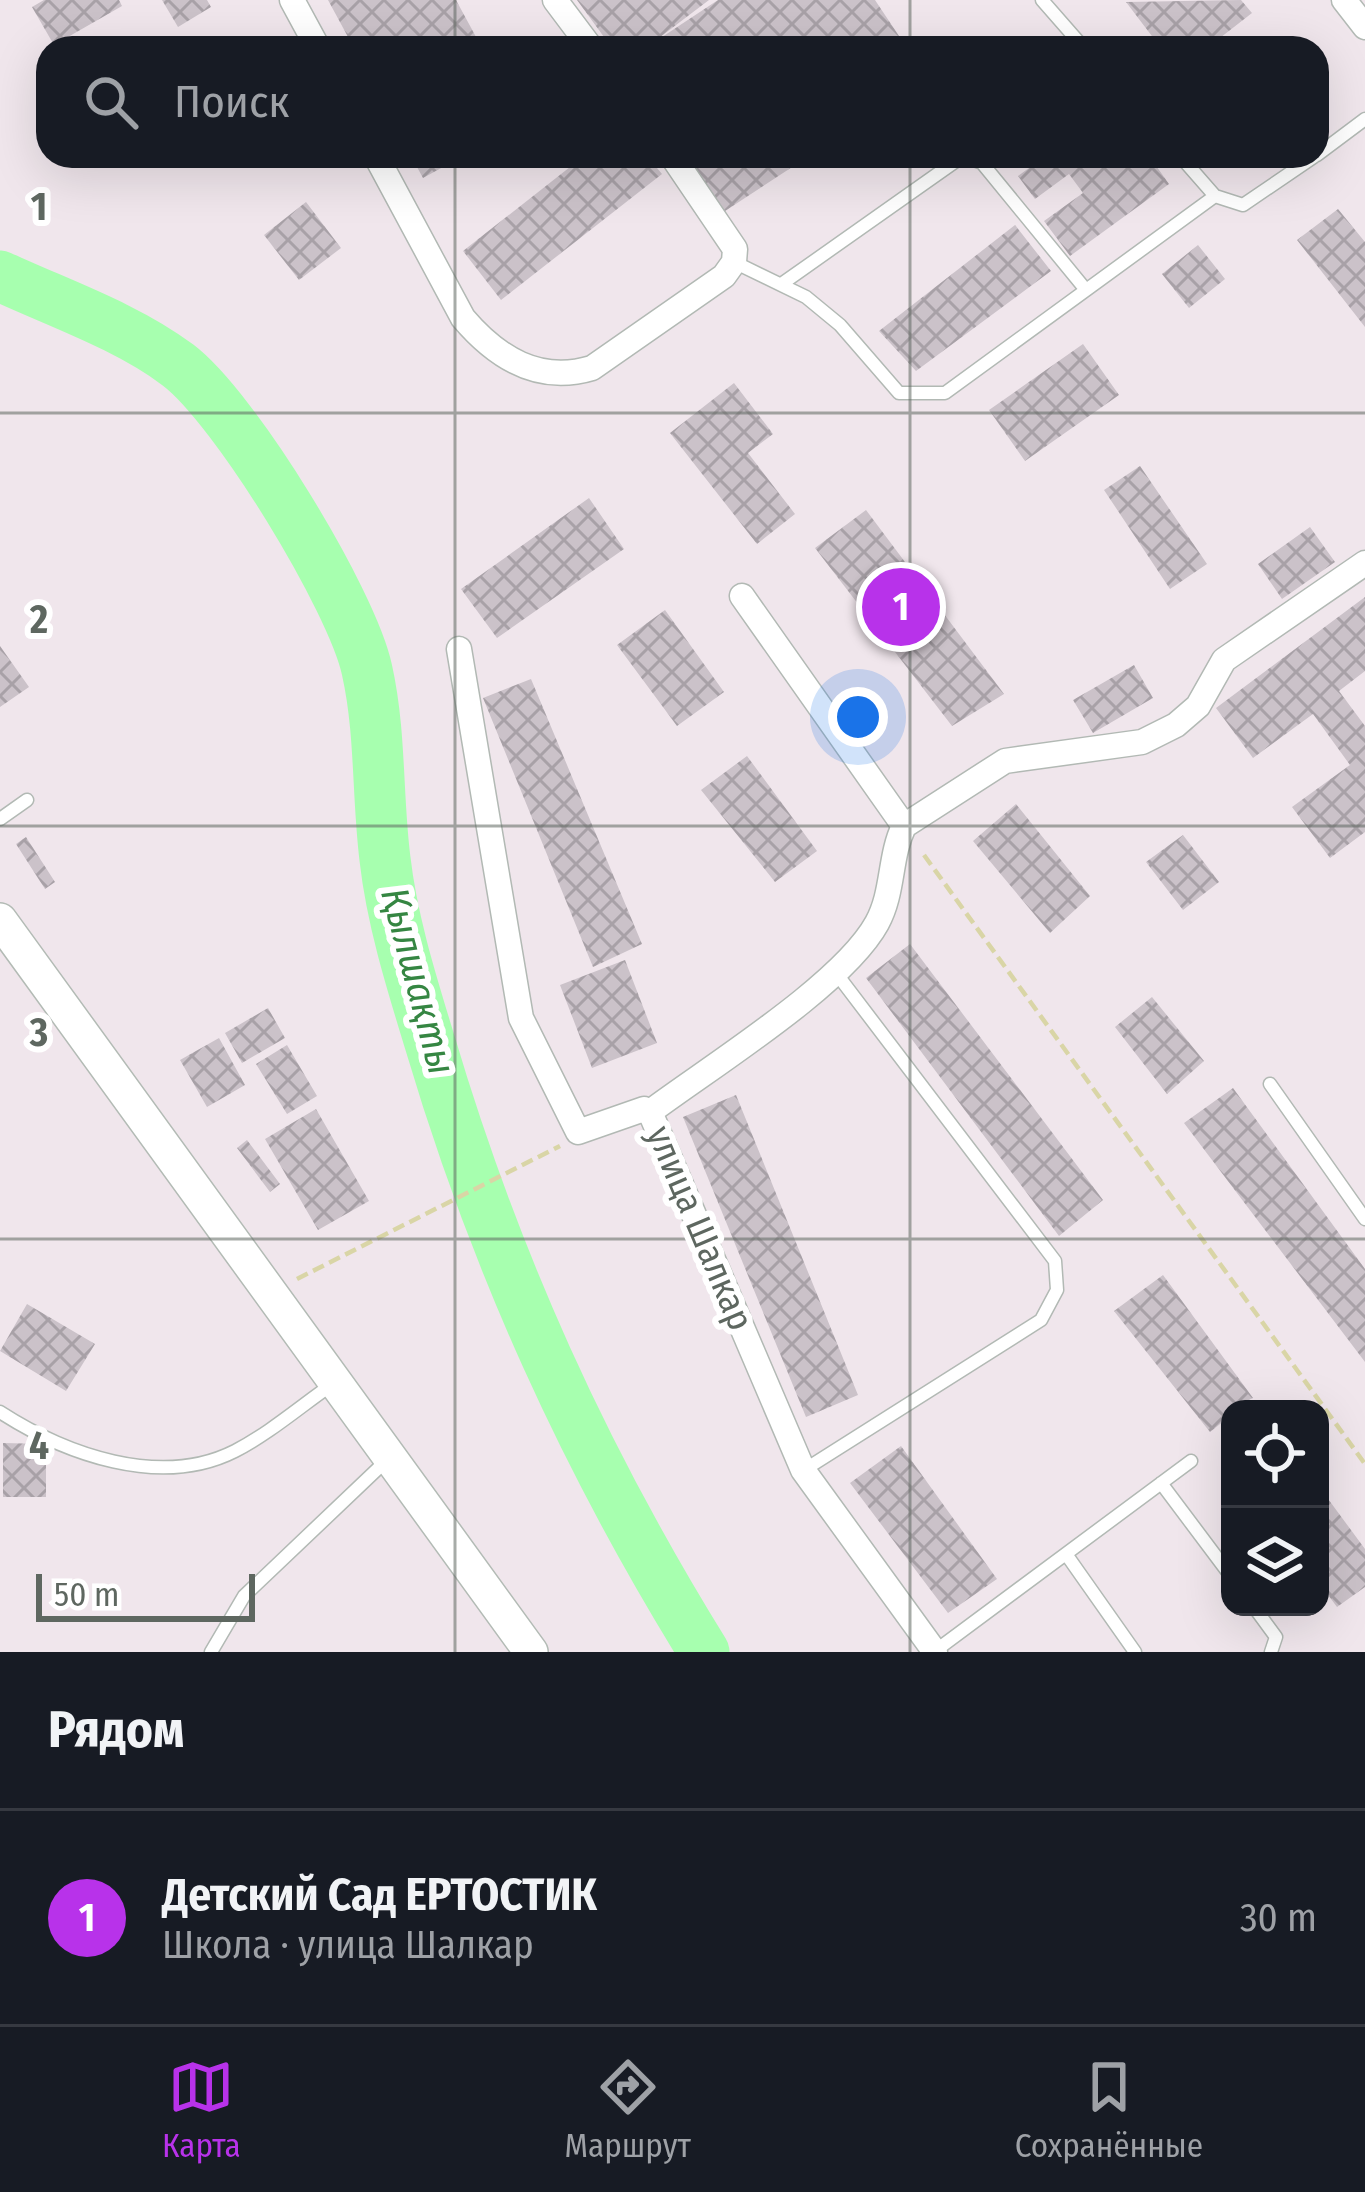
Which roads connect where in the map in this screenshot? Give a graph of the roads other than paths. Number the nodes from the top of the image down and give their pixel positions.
1 (292, 0) edge
2 (555, 0) edge
3 (1042, 0) edge
4 (1344, 0) edge
5 (1365, 27) edge
6 (312, 36) edge
7 (582, 36) edge
8 (1074, 36) edge
9 (1365, 118) edge
10 (1329, 145) edge
11 (382, 168) edge
12 (680, 168) edge
13 (946, 168) edge
14 (986, 168) edge
15 (1190, 168) edge
16 (1299, 168) edge
17 (1215, 196) junction
18 (734, 262) junction
19 (783, 283) junction
20 (1086, 290) junction
21 (1365, 563) edge
22 (742, 596) dead end
23 (458, 649) dead end
24 (27, 800) dead end
25 (0, 819) edge
26 (904, 826) junction
27 (0, 920) edge
28 (836, 972) junction
29 (1270, 1084) dead end
30 (650, 1112) junction
31 (1365, 1219) edge
32 (335, 1382) junction
33 (0, 1412) edge
34 (390, 1458) junction
35 (1191, 1461) dead end
36 (803, 1470) junction
37 (1162, 1483) junction
38 (1066, 1554) junction
39 (1221, 1563) edge
40 (1261, 1616) edge
41 (211, 1652) edge
42 (531, 1652) edge
43 (935, 1652) edge
44 (1135, 1652) edge
45 (1271, 1652) edge

1 - 6 street
2 - 7 street
3 - 8 lane
4 - 5 street
9 - 10 lane
11 - 18 street
12 - 18 street
13 - 19 lane
14 - 20 lane
15 - 17 lane
16 - 17 lane
17 - 20 lane
18 - 19 lane
19 - 20 lane
21 - 26 street
22 - 26 street
23 - 30 street, улица Шалкар
24 - 25 lane
26 - 28 street
27 - 32 street
28 - 30 street
28 - 36 lane
29 - 31 lane
30 - 36 street, улица Шалкар
32 - 33 lane
32 - 34 street
34 - 41 lane
34 - 42 street
35 - 37 lane
36 - 43 street, улица Шалкар
37 - 38 lane
37 - 39 lane
38 - 43 lane
38 - 44 lane
40 - 45 lane

